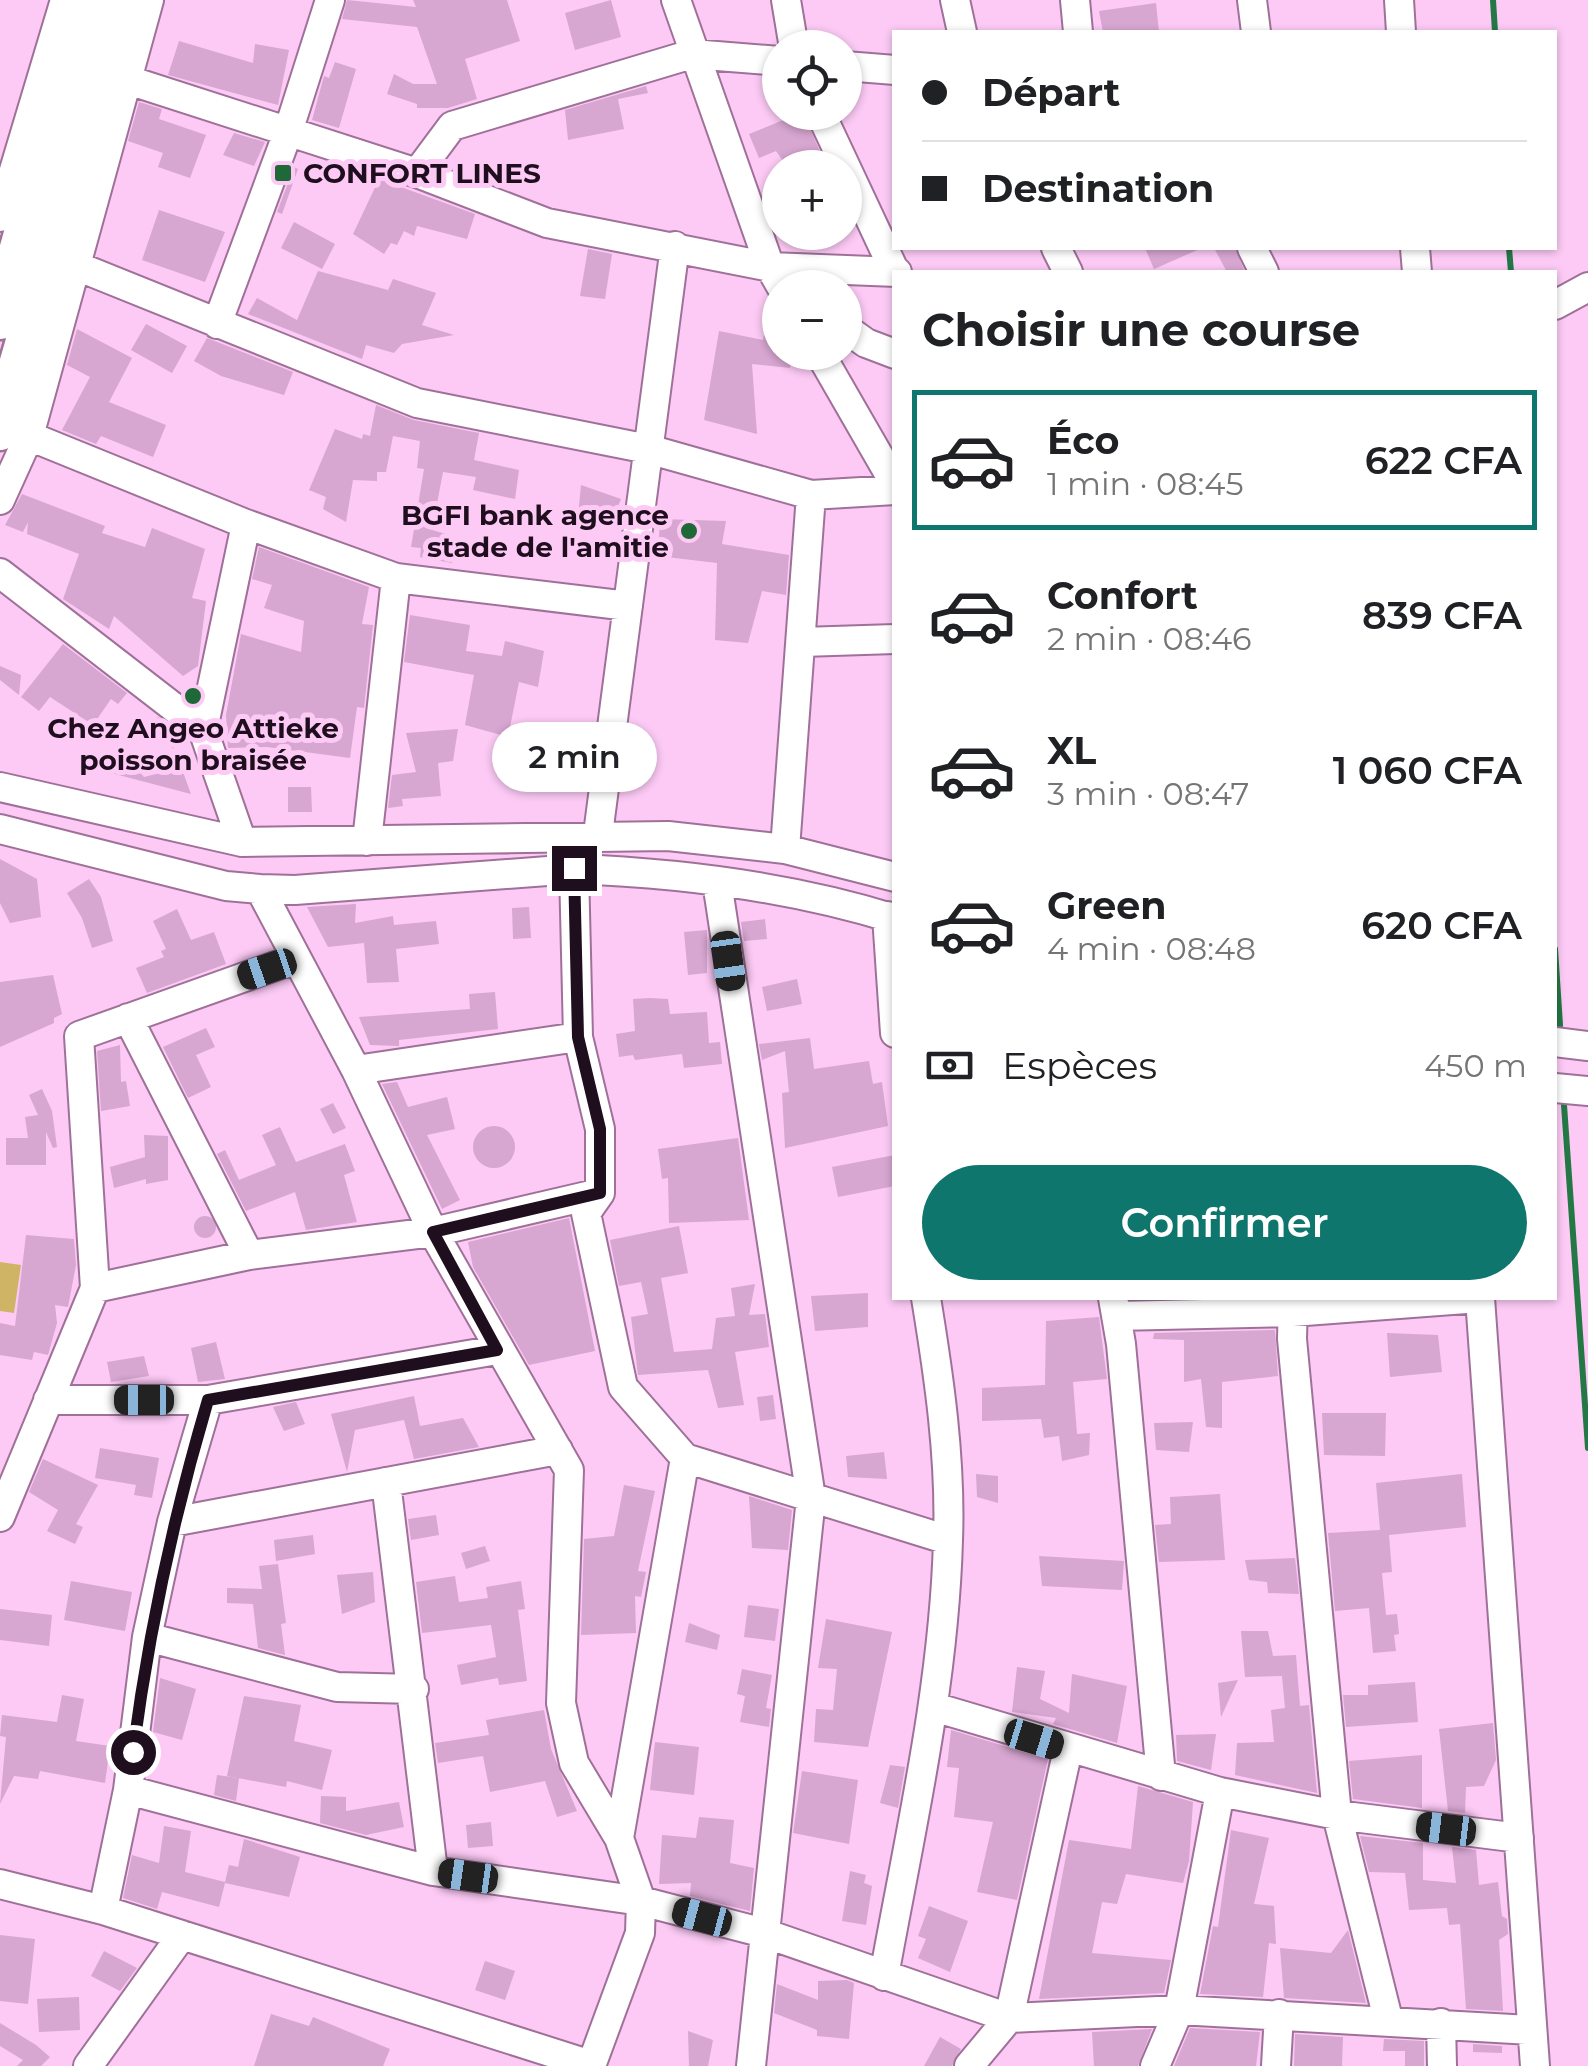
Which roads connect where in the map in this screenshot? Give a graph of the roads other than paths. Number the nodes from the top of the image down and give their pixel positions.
1 (64, 0) edge
2 (90, 0) edge
3 (126, 0) edge
4 (149, 0) edge
5 (330, 0) edge
6 (676, 0) edge
7 (786, 0) edge
8 (956, 0) edge
9 (1074, 0) edge
10 (1252, 0) edge
11 (1399, 0) edge
12 (791, 30) edge
13 (962, 30) edge
14 (1078, 30) edge
15 (1256, 30) edge
16 (1401, 30) edge
17 (692, 54) junction
18 (762, 60) edge
19 (862, 67) edge
20 (892, 70) edge
21 (128, 80) junction
22 (829, 130) edge
23 (286, 134) junction
24 (417, 173) junction
25 (0, 216) edge
26 (675, 246) junction
27 (78, 267) junction
28 (773, 270) edge
29 (895, 270) edge
30 (892, 272) edge
31 (762, 273) edge
32 (862, 275) edge
33 (1588, 288) edge
34 (1557, 304) edge
35 (0, 319) edge
36 (216, 324) junction
37 (862, 340) edge
38 (892, 353) edge
39 (830, 370) edge
40 (14, 433) edge
41 (648, 450) junction
42 (892, 482) edge
43 (892, 487) edge
44 (811, 495) junction
45 (0, 500) edge
46 (246, 524) junction
47 (0, 572) edge
48 (396, 578) junction
49 (628, 606) junction
50 (892, 639) edge
51 (802, 642) junction
52 (203, 730) junction
53 (0, 787) edge
54 (0, 829) edge
55 (598, 834) junction
56 (367, 841) junction
57 (242, 842) junction
58 (785, 850) junction
59 (574, 868) junction
60 (892, 876) edge
61 (717, 882) junction
62 (260, 889) junction
63 (891, 918) edge
64 (892, 947) edge
65 (296, 959) junction
66 (128, 1018) junction
67 (578, 1037) junction
68 (1557, 1042) edge
69 (1588, 1046) edge
70 (356, 1070) junction
71 (1557, 1088) edge
72 (1588, 1091) edge
73 (600, 1193) junction
74 (433, 1232) junction
75 (250, 1255) junction
76 (95, 1288) junction
77 (926, 1300) edge
78 (1427, 1300) edge
79 (1480, 1300) edge
80 (1293, 1305) edge
81 (1114, 1307) edge
82 (497, 1350) junction
83 (48, 1400) junction
84 (208, 1400) junction
85 (558, 1450) junction
86 (686, 1458) junction
87 (386, 1482) junction
88 (811, 1498) junction
89 (0, 1517) edge
90 (172, 1522) junction
91 (948, 1540) junction
92 (147, 1637) junction
93 (414, 1688) junction
94 (934, 1707) junction
95 (1068, 1749) junction
96 (1161, 1776) junction
97 (128, 1790) junction
98 (1220, 1792) junction
99 (1337, 1815) junction
100 (619, 1838) junction
101 (1518, 1838) junction
102 (433, 1871) junction
103 (0, 1884) edge
104 (641, 1901) junction
105 (104, 1910) junction
106 (764, 1933) junction
107 (182, 1934) junction
108 (884, 1976) junction
109 (1179, 2010) junction
110 (1280, 2014) junction
111 (1010, 2018) junction
112 (1388, 2018) junction
113 (1440, 2022) junction
114 (1532, 2030) junction
115 (591, 2065) edge
116 (88, 2066) edge
117 (750, 2066) edge
118 (969, 2066) edge
119 (1155, 2066) edge
120 (1276, 2066) edge
121 (1442, 2066) edge
122 (1535, 2066) edge

1 - 25 street
2 - 35 highway
3 - 40 highway
4 - 21 street
5 - 23 street
6 - 17 street
7 - 12 street
8 - 13 street
9 - 14 street
10 - 15 street
11 - 16 street
17 - 18 street
17 - 24 street
17 - 28 street
19 - 20 street
21 - 23 street
21 - 27 street
22 - 29 street
23 - 24 street
23 - 36 street
24 - 26 street
26 - 31 street
26 - 41 street
27 - 36 street
27 - 40 street
30 - 32 street
33 - 34 street
36 - 41 street
37 - 38 street
39 - 42 street
40 - 45 street
40 - 46 street
41 - 44 street
41 - 49 street
43 - 44 street
44 - 51 street
46 - 48 street
46 - 52 street
47 - 52 street
48 - 49 street
48 - 56 street
49 - 55 street
50 - 51 street
51 - 58 street
52 - 57 street
53 - 57 street
54 - 62 street
55 - 56 street
55 - 58 street
56 - 57 street
58 - 60 street
59 - 61 street
59 - 62 street
59 - 67 street
61 - 63 street
61 - 88 street
62 - 65 street
63 - 64 street
65 - 66 street
65 - 70 street
66 - 75 street
66 - 76 street
67 - 70 street
67 - 73 street
68 - 69 street
70 - 74 street
71 - 72 street
73 - 74 street
73 - 86 street
74 - 75 street
74 - 82 street
75 - 76 street
76 - 83 street
77 - 91 street
78 - 80 street
79 - 101 street
80 - 81 street
80 - 99 street
81 - 96 street
82 - 84 street
82 - 85 street
83 - 84 street
83 - 89 street
84 - 90 street
85 - 87 street
85 - 100 street
86 - 88 street
86 - 100 street
87 - 90 street
87 - 93 street
88 - 91 street
88 - 106 street
90 - 92 street
91 - 94 street
92 - 93 street
92 - 97 street
93 - 102 street
94 - 95 street
94 - 108 street
95 - 96 street
95 - 111 street
96 - 98 street
97 - 102 street
97 - 105 street
98 - 99 street
98 - 109 street
99 - 101 street
99 - 112 street
100 - 104 street
101 - 114 street
102 - 104 street
103 - 105 street
104 - 106 street
104 - 115 street
105 - 107 street
106 - 108 street
106 - 117 street
107 - 115 street
107 - 116 street
108 - 111 street
109 - 110 street
109 - 111 street
109 - 119 street
110 - 112 street
110 - 120 street
111 - 118 street
112 - 113 street
113 - 114 street
113 - 121 street
114 - 122 street

